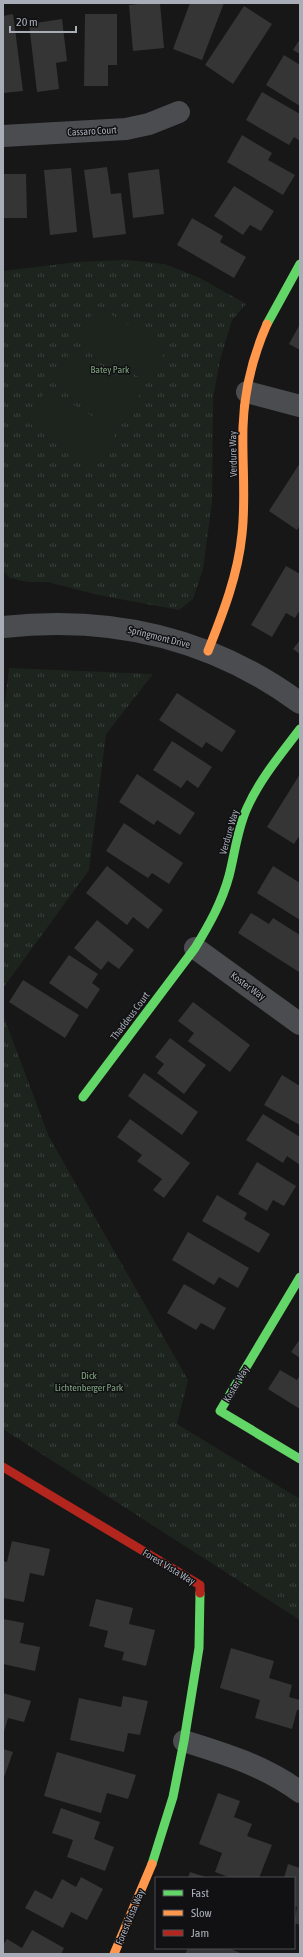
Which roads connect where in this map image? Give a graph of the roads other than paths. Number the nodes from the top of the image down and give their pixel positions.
1 (179, 112) dead end
2 (3, 136) edge
3 (300, 264) edge
4 (247, 392) junction
5 (300, 406) edge
6 (3, 627) edge
7 (208, 651) junction
8 (300, 703) edge
9 (300, 729) edge
10 (195, 948) junction
11 (300, 1024) edge
12 (83, 1097) dead end
13 (300, 1277) edge
14 (300, 1459) edge
15 (3, 1467) edge
16 (184, 1741) junction
17 (300, 1792) edge
18 (114, 1954) edge

1 - 2 street, Cassaro Court
3 - 4 street, Verdure Way
4 - 5 street
4 - 7 street, Verdure Way
6 - 7 street, Springmont Drive
7 - 8 street, Springmont Drive
9 - 10 street, Verdure Way
10 - 11 street, Koster Way
10 - 12 street, Thaddeus Court
13 - 14 street, Koster Way
15 - 16 street, Forest Vista Way
16 - 17 street
16 - 18 street, Forest Vista Way

